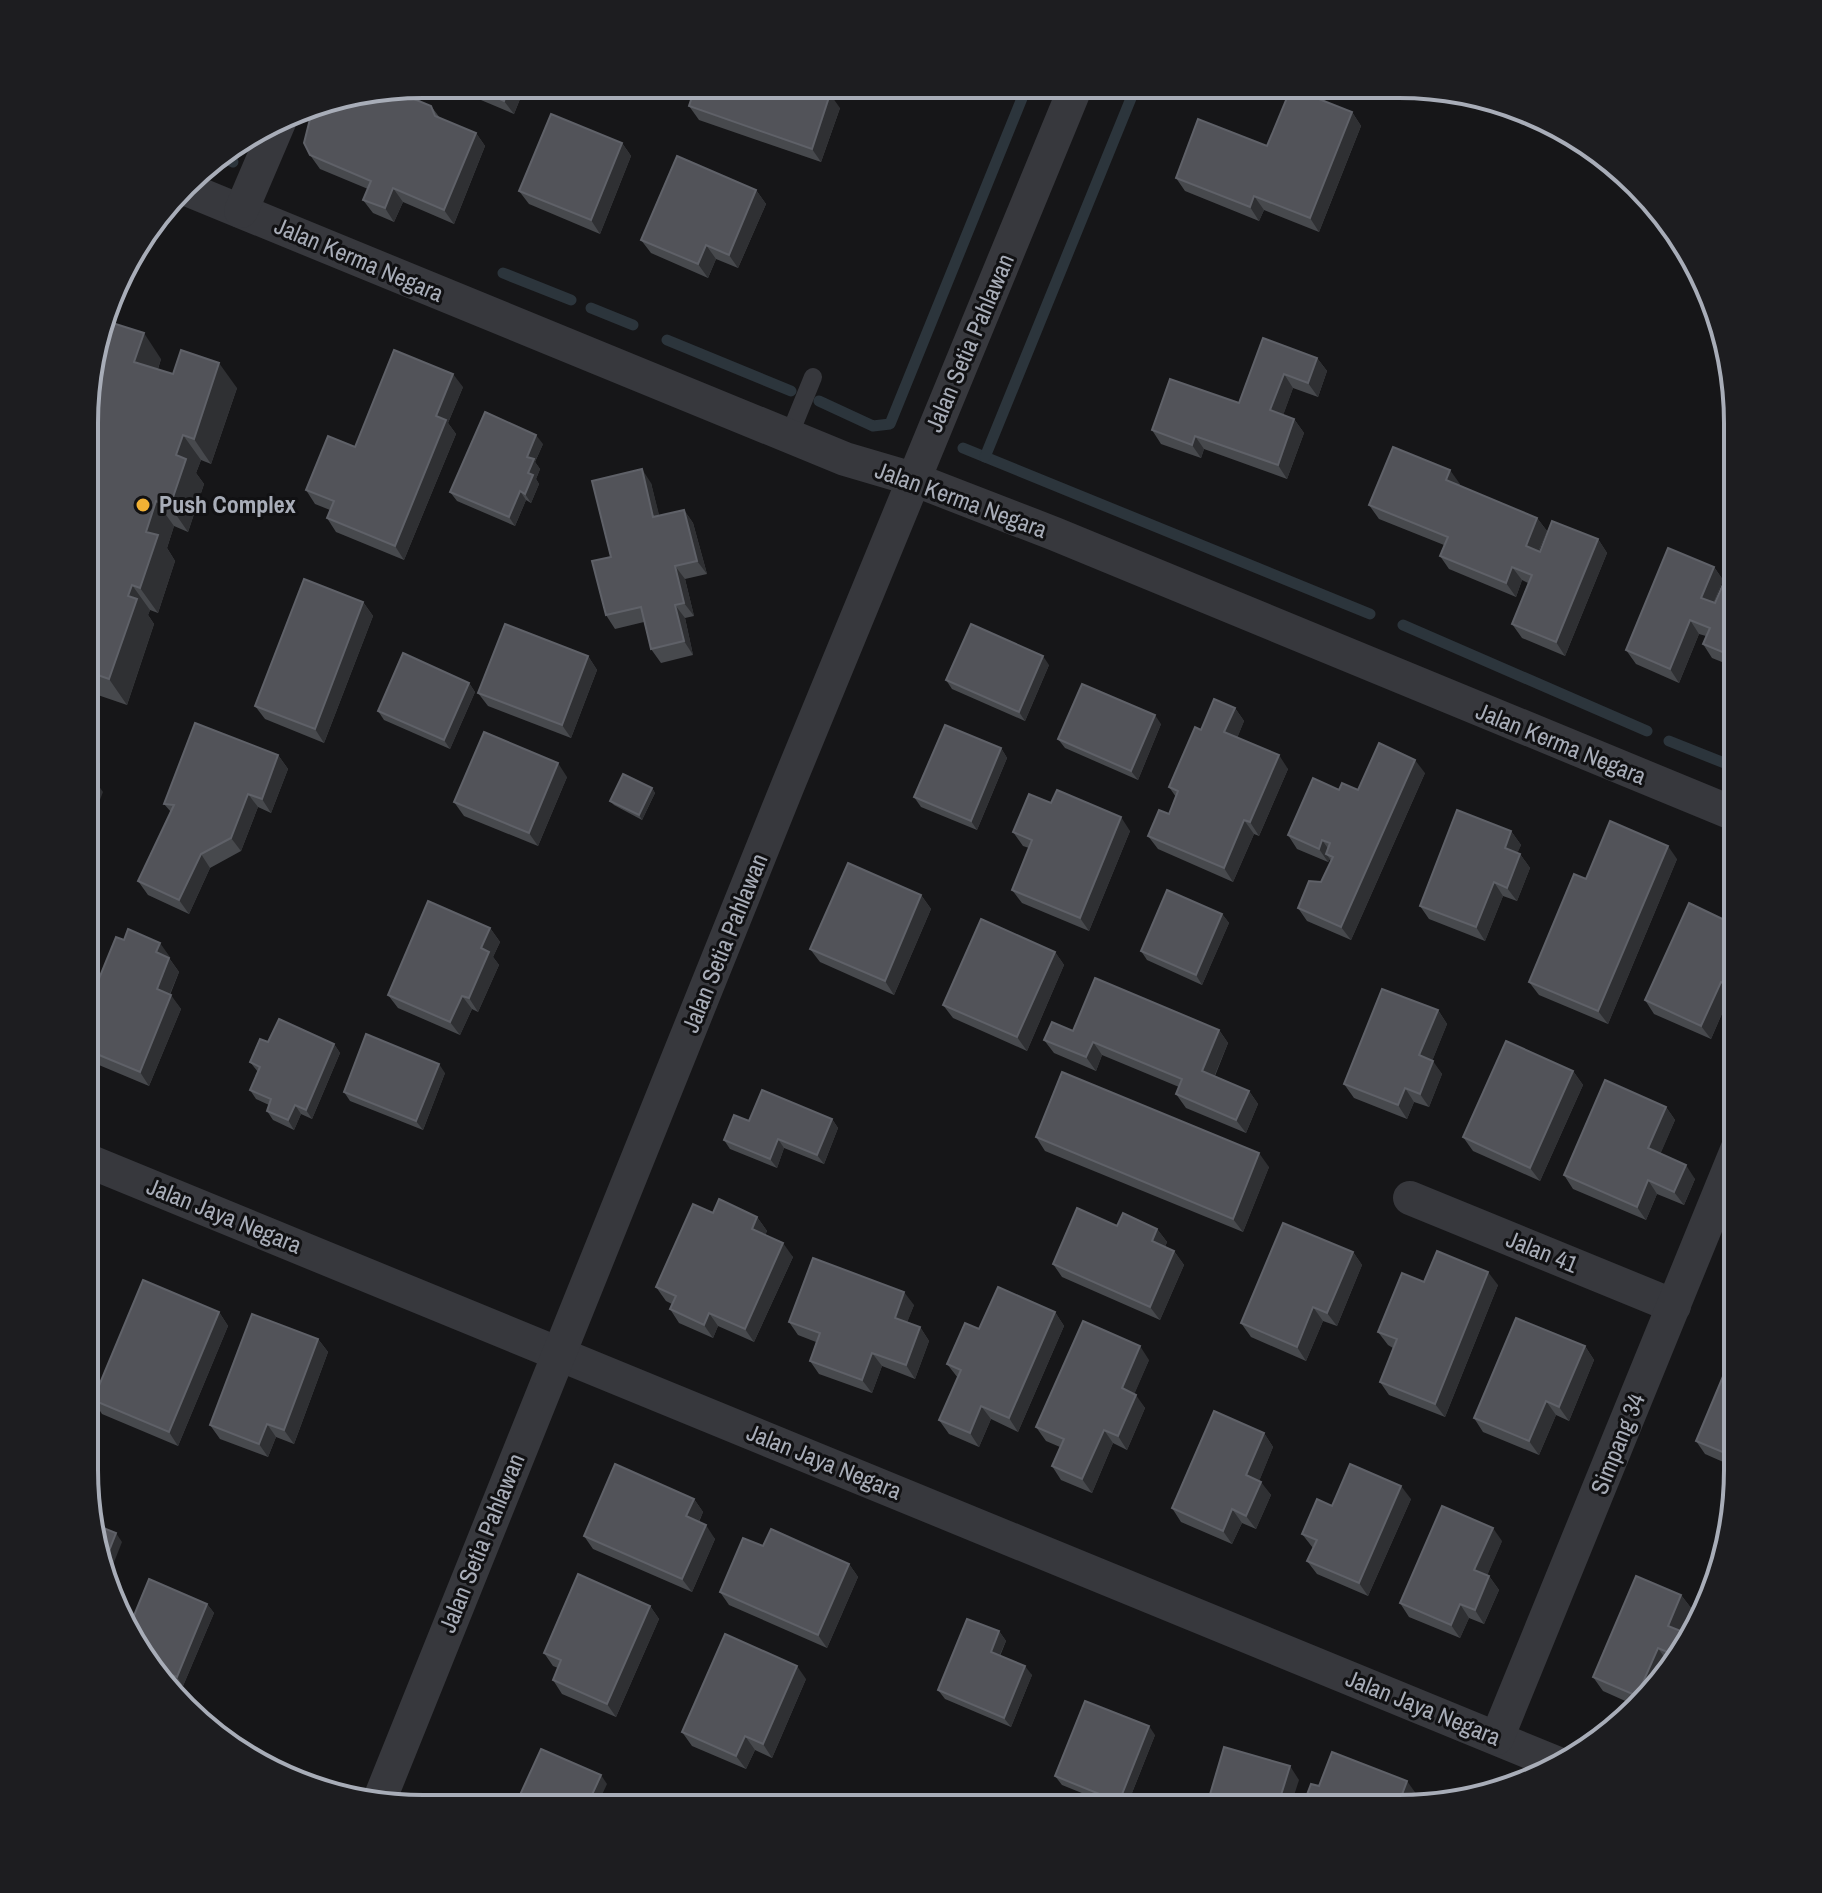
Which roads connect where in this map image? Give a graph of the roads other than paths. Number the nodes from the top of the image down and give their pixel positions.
1 (1071, 98) edge
2 (273, 135) edge
3 (194, 192) edge
4 (241, 211) junction
5 (813, 377) dead end
6 (789, 436) junction
7 (913, 479) junction
8 (1724, 810) edge
9 (98, 1165) edge
10 (1724, 1182) edge
11 (1410, 1198) dead end
12 (1674, 1306) junction
13 (558, 1355) junction
14 (1497, 1738) junction
15 (1547, 1759) edge
16 (383, 1792) edge

1 - 7 street, Jalan Setia Pahlawan
2 - 4 street
3 - 4 street, Jalan Kerma Negara
4 - 6 street, Jalan Kerma Negara
5 - 6 lane
6 - 7 street, Jalan Kerma Negara
7 - 8 street, Jalan Kerma Negara
7 - 13 street, Jalan Setia Pahlawan
9 - 13 street, Jalan Jaya Negara
10 - 12 street, Simpang 34
11 - 12 street, Jalan 41
12 - 14 street, Simpang 34
13 - 14 street, Jalan Jaya Negara
13 - 16 street, Jalan Setia Pahlawan
14 - 15 street, Jalan Jaya Negara

